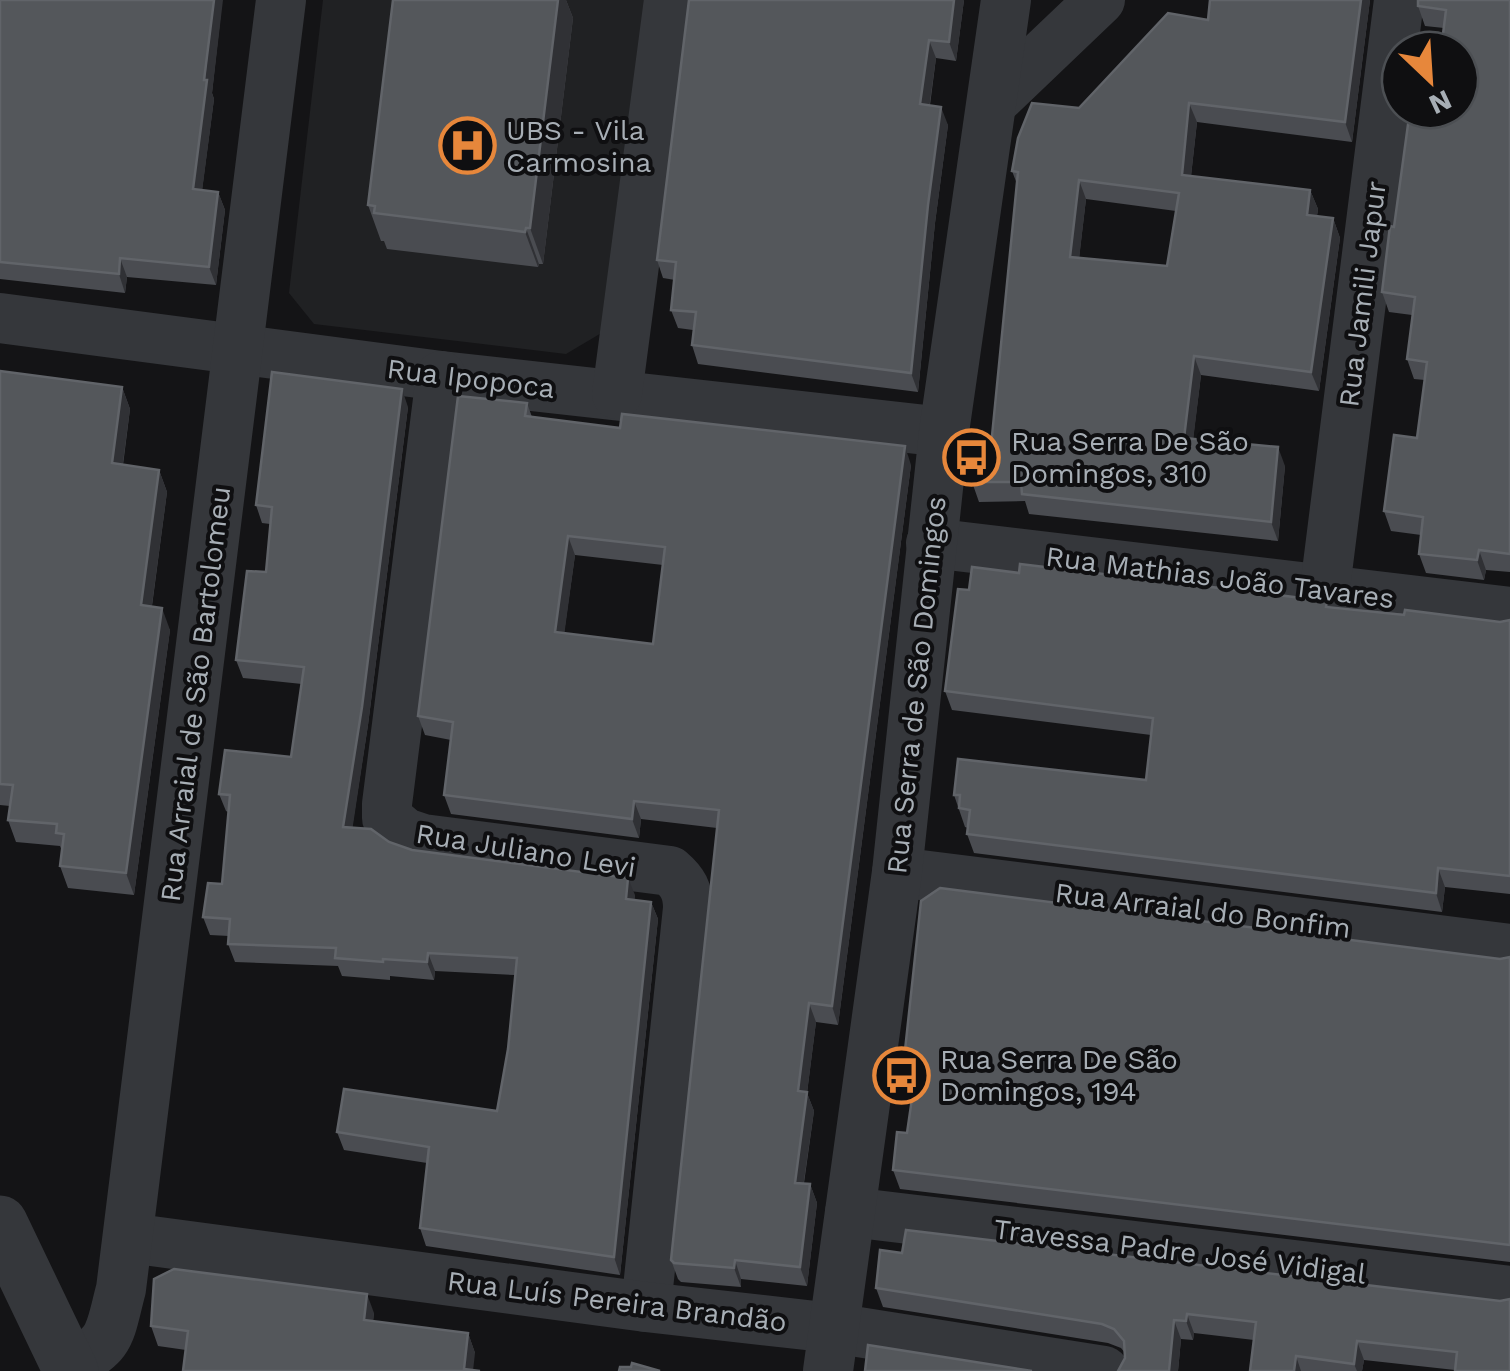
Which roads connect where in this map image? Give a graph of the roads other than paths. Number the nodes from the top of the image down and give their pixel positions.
1 (280, 0) edge
2 (669, 0) edge
3 (1006, 0) edge
4 (1100, 0) edge
5 (1399, 0) edge
6 (992, 103) junction
7 (0, 318) edge
8 (237, 348) junction
9 (442, 376) junction
10 (617, 394) junction
11 (944, 432) junction
12 (931, 543) junction
13 (1324, 588) junction
14 (1510, 612) edge
15 (897, 872) junction
16 (1510, 949) edge
17 (850, 1212) junction
18 (0, 1222) edge
19 (129, 1238) junction
20 (1510, 1291) edge
21 (646, 1306) junction
22 (831, 1350) edge
23 (69, 1368) edge
24 (1104, 1371) edge

1 - 8 street, Rua Arraial de São Bartolomeu
2 - 10 street
3 - 6 street, Rua Serra de São Domingos
4 - 6 street
5 - 13 street, Rua Jamili Japur
6 - 11 street, Rua Serra de São Domingos
7 - 8 street, Rua Ipopoca
8 - 9 street, Rua Ipopoca
8 - 19 street, Rua Arraial de São Bartolomeu
9 - 10 street, Rua Ipopoca
9 - 21 street, Rua Juliano Levi
10 - 11 street, Rua Ipopoca
11 - 12 street, Rua Serra de São Domingos
12 - 13 street, Rua Mathias João Tavares
12 - 15 street, Rua Serra de São Domingos
13 - 14 street, Rua Mathias João Tavares
15 - 16 street, Rua Arraial do Bonfim
15 - 17 street, Rua Serra de São Domingos
17 - 20 street, Travessa Padre José Vidigal
17 - 22 street, Rua Serra de São Domingos
18 - 23 street
19 - 21 street, Rua Luís Pereira Brandão
19 - 23 street, Rua Arraial de São Bartolomeu
21 - 22 street, Rua Luís Pereira Brandão
22 - 24 street, Rua Luís Pereira Brandão

